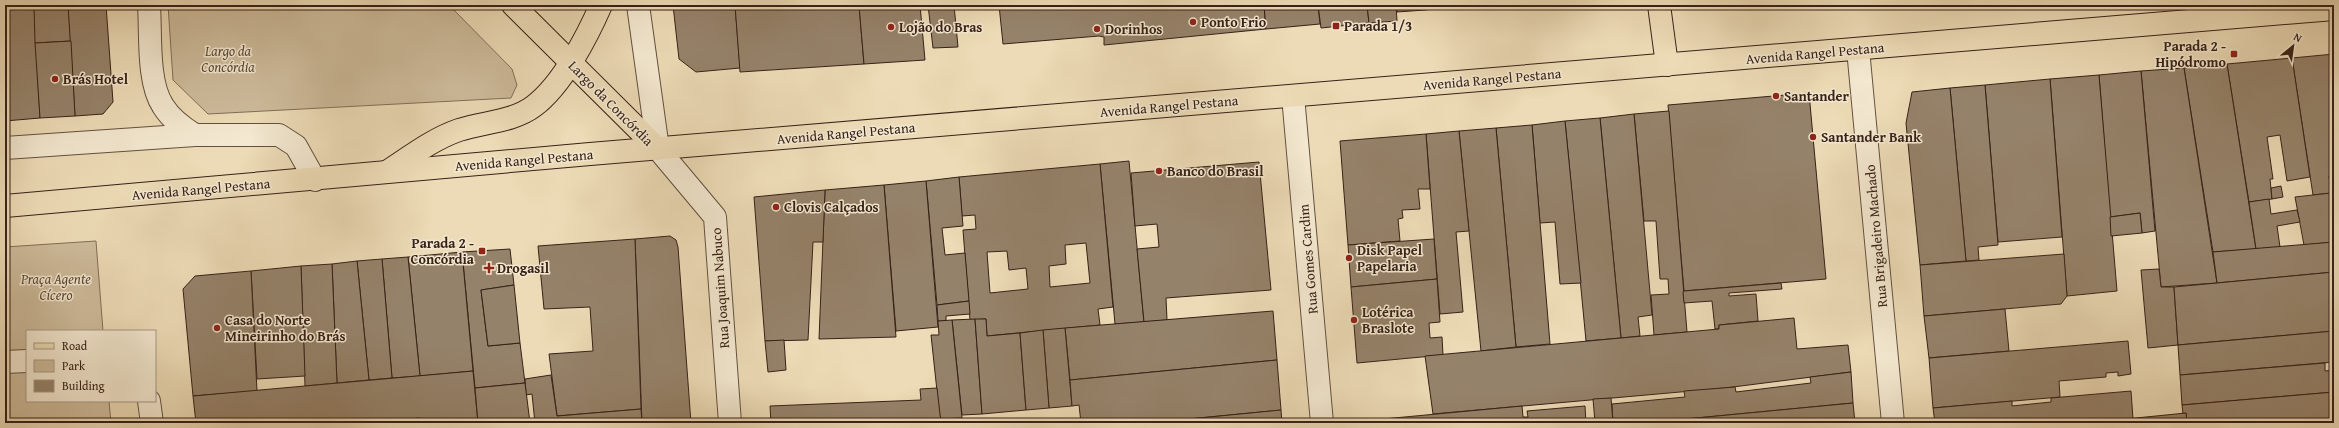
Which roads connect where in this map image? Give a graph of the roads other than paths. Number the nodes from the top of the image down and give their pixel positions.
1 (149, 5) edge
2 (513, 5) edge
3 (601, 5) edge
4 (638, 5) edge
5 (1659, 5) edge
6 (2334, 9) edge
7 (1858, 49) junction
8 (571, 63) junction
9 (1667, 65) junction
10 (1293, 96) junction
11 (195, 135) junction
12 (5, 148) edge
13 (658, 149) junction
14 (385, 173) junction
15 (315, 180) junction
16 (5, 206) edge
17 (26, 361) edge
18 (5, 362) edge
19 (149, 402) edge
20 (152, 423) edge
21 (730, 423) edge
22 (1322, 423) edge
23 (1893, 423) edge

1 - 11 street
2 - 8 main road, Largo da Concórdia
3 - 8 main road
4 - 13 street, Largo da Concórdia
5 - 9 main road
6 - 7 main road, Avenida Rangel Pestana
7 - 9 main road, Avenida Rangel Pestana
7 - 23 street, Rua Brigadeiro Machado
8 - 13 main road, Largo da Concórdia
8 - 14 main road
9 - 10 main road, Avenida Rangel Pestana
10 - 13 main road, Avenida Rangel Pestana
10 - 22 street, Rua Gomes Cardim
11 - 12 street
11 - 15 street
13 - 14 main road, Avenida Rangel Pestana
13 - 21 street, Rua Joaquim Nabuco
14 - 15 main road, Avenida Rangel Pestana
15 - 16 main road, Avenida Rangel Pestana
17 - 18 street
19 - 20 street

